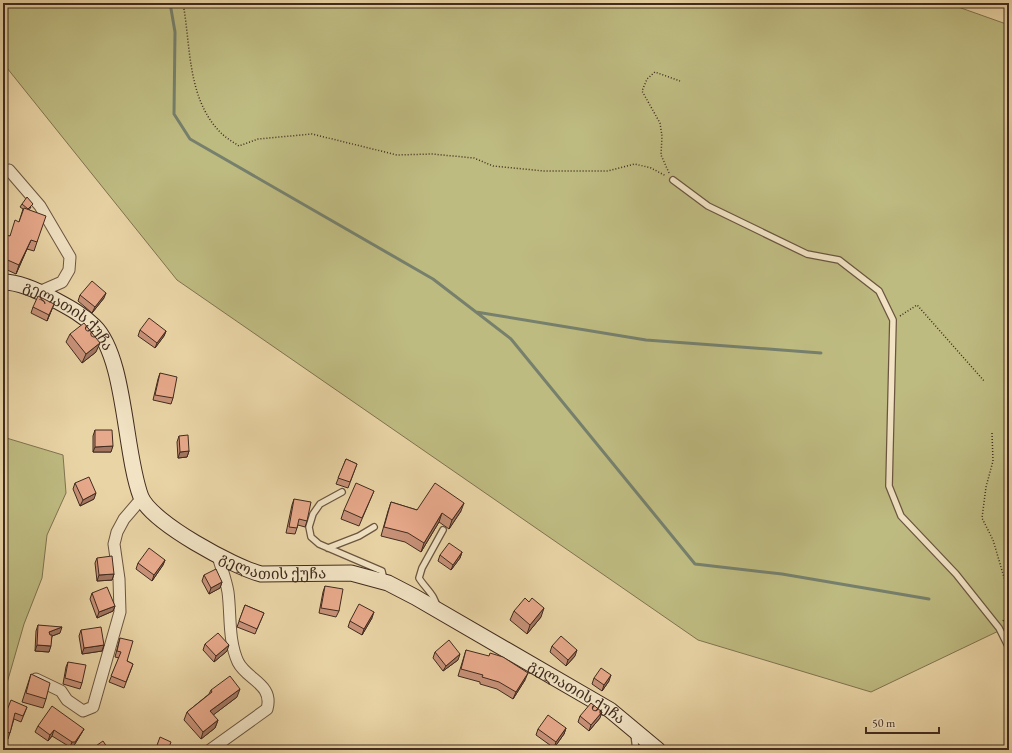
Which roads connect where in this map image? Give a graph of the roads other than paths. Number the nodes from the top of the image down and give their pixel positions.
1 (9, 170) dead end
2 (673, 180) road end
3 (3, 282) edge
4 (39, 292) junction
5 (342, 492) dead end
6 (142, 498) junction
7 (374, 527) dead end
8 (443, 530) dead end
9 (328, 548) junction
10 (218, 556) junction
11 (384, 582) junction
12 (438, 610) junction
13 (1009, 648) edge
14 (32, 677) edge
15 (634, 730) junction
16 (210, 750) edge
17 (636, 750) edge
18 (658, 750) edge

1 - 4 street
2 - 13 lane
3 - 4 main road, გელათის ქუჩა
4 - 6 main road, გელათის ქუჩა
5 - 9 lane
6 - 10 main road, გელათის ქუჩა
6 - 14 street
7 - 9 lane
8 - 12 lane
9 - 11 lane
10 - 11 main road, გელათის ქუჩა
10 - 16 street
11 - 12 main road, გელათის ქუჩა
12 - 15 main road, გელათის ქუჩა
15 - 17 lane
15 - 18 main road, გელათის ქუჩა

